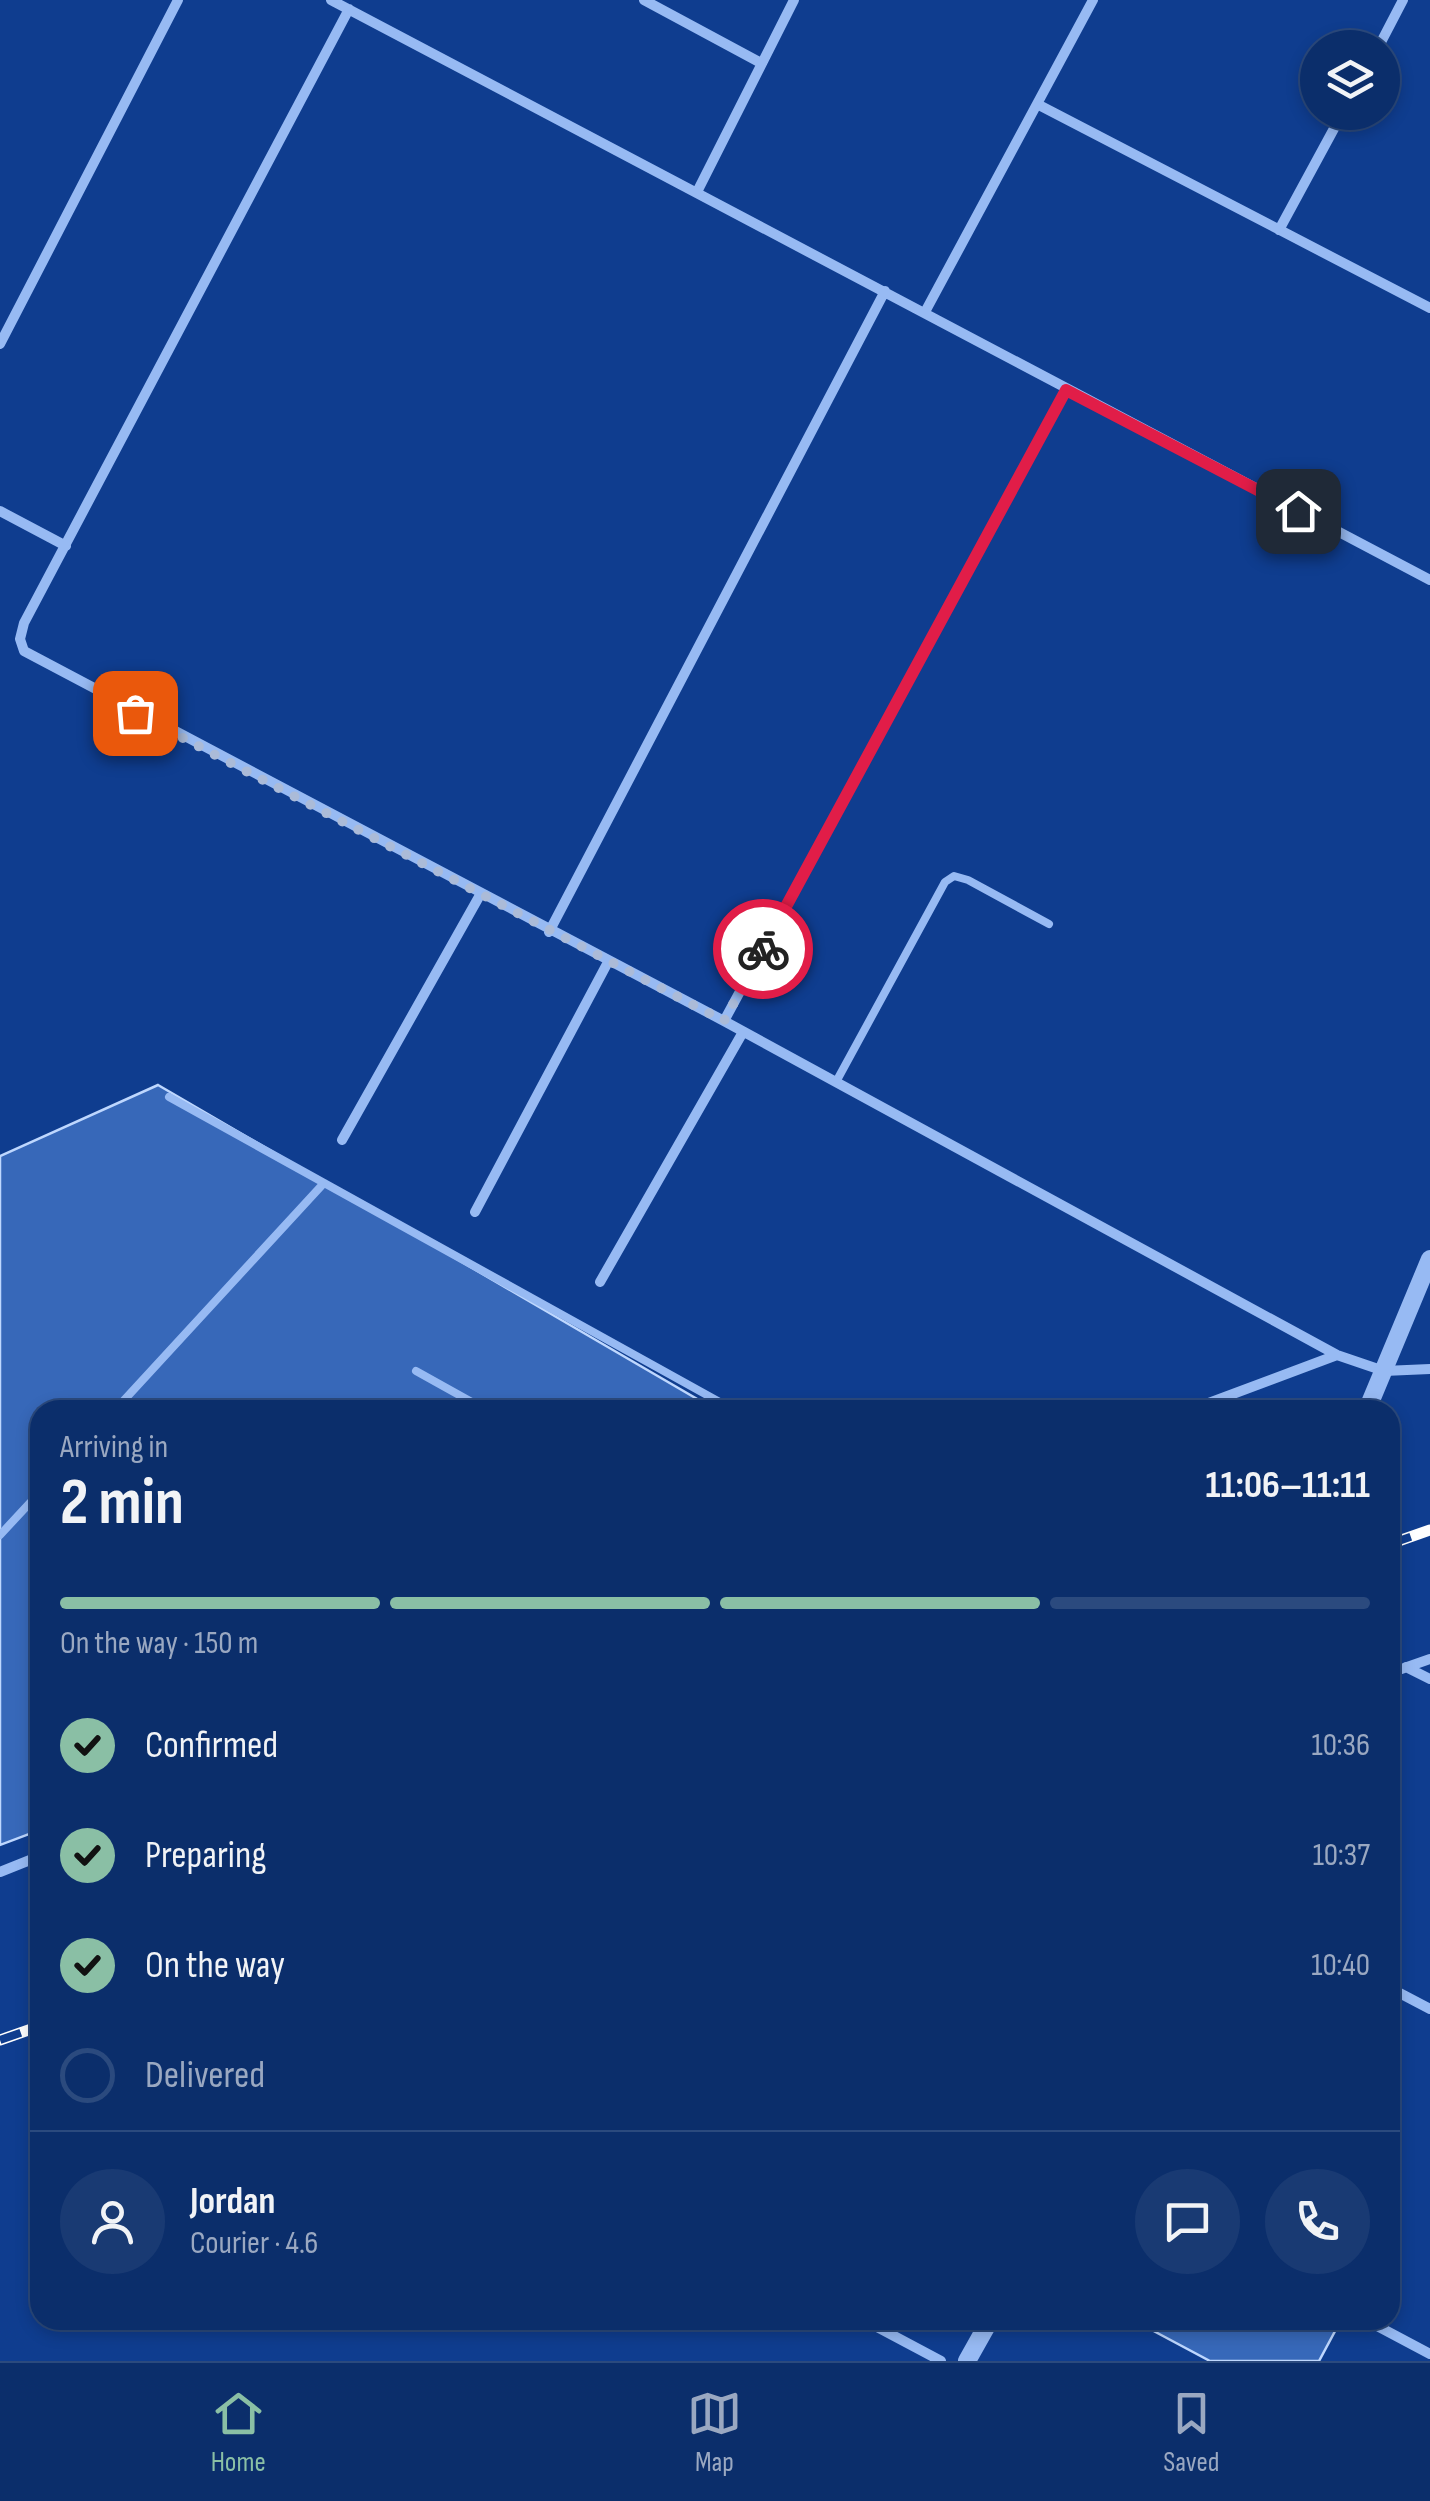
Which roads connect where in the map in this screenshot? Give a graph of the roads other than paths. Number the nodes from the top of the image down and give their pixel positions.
1 (178, 0) edge
2 (331, 0) edge
3 (644, 0) edge
4 (794, 0) edge
5 (1093, 0) edge
6 (1404, 0) edge
7 (349, 10) junction
8 (1388, 30) edge
9 (761, 63) junction
10 (1037, 104) junction
11 (1332, 130) edge
12 (698, 190) junction
13 (1279, 230) junction
14 (885, 291) junction
15 (1430, 308) edge
16 (925, 312) junction
17 (0, 344) edge
18 (1066, 390) junction
19 (0, 511) edge
20 (66, 546) junction
21 (1430, 580) edge
22 (480, 895) junction
23 (1049, 924) dead end
24 (549, 932) junction
25 (608, 962) junction
26 (724, 1021) junction
27 (743, 1032) junction
28 (836, 1082) junction
29 (169, 1096) dead end
30 (342, 1140) dead end
31 (324, 1183) junction
32 (475, 1212) dead end
33 (1430, 1259) edge
34 (600, 1282) dead end
35 (1338, 1355) junction
36 (1430, 1369) edge
37 (416, 1371) dead end
38 (1384, 1371) junction
39 (124, 1400) edge
40 (468, 1400) edge
41 (716, 1400) edge
42 (1217, 1400) edge
43 (1371, 1400) edge
44 (30, 1503) edge
45 (0, 1535) edge
46 (1430, 1659) edge
47 (1406, 1667) junction
48 (1400, 1669) edge
49 (1430, 1679) edge
50 (30, 1860) edge
51 (0, 1872) edge
52 (1400, 1994) edge
53 (1430, 2010) edge
54 (883, 2330) edge
55 (984, 2330) edge
56 (1385, 2330) edge
57 (1430, 2354) edge
58 (941, 2361) edge
59 (966, 2361) edge

1 - 17 street
2 - 7 street
3 - 9 street
4 - 9 street
5 - 10 street
6 - 8 street
7 - 12 street
7 - 20 street
9 - 12 street
10 - 13 street
10 - 16 street
11 - 13 street
12 - 14 street
13 - 15 street
14 - 16 street
14 - 24 street
16 - 18 street
18 - 21 street
18 - 26 street
19 - 20 street
20 - 22 street
22 - 24 street
22 - 30 street
23 - 28 lane
24 - 25 street
25 - 26 street
25 - 32 street
26 - 27 street
27 - 28 street
27 - 34 street
28 - 35 street
29 - 31 lane
31 - 39 lane
31 - 41 lane
33 - 38 street
35 - 38 street
35 - 42 street
36 - 38 street
37 - 40 lane
38 - 43 street
44 - 45 lane
46 - 47 street
47 - 48 street
47 - 49 street
50 - 51 street
52 - 53 street
54 - 58 street
55 - 59 street
56 - 57 street

